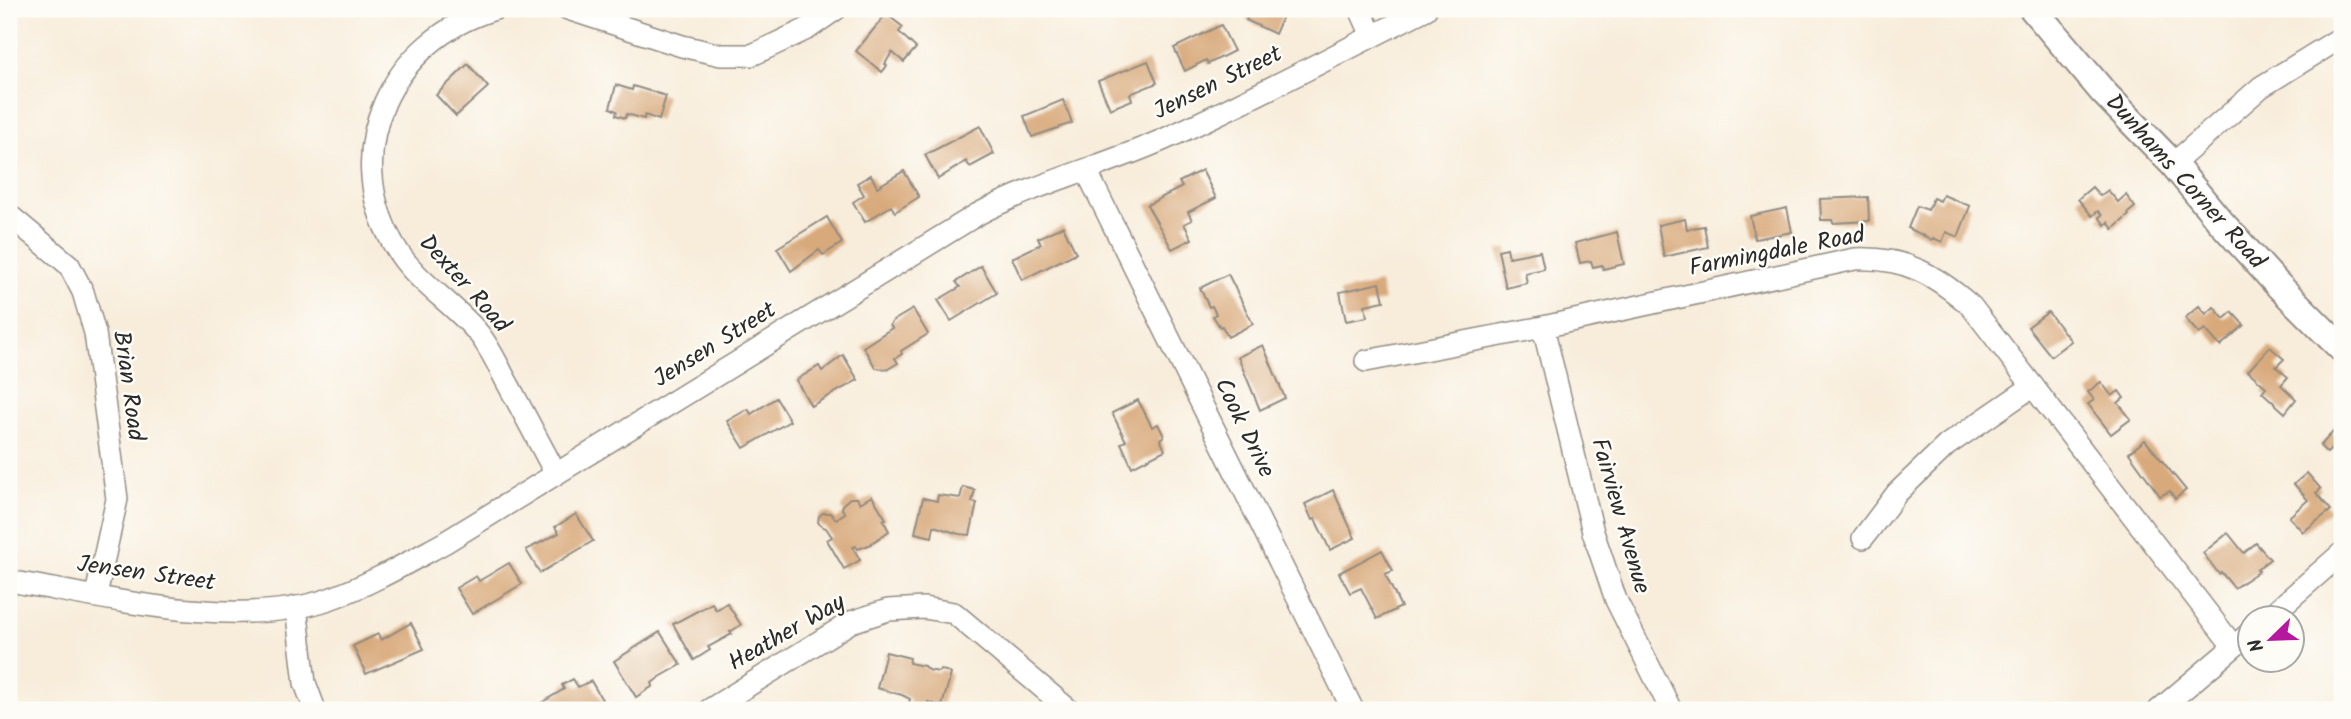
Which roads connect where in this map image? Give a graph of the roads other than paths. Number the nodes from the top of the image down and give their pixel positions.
1 (495, 9) edge
2 (568, 9) edge
3 (836, 9) edge
4 (1360, 9) edge
5 (1426, 9) edge
6 (2033, 9) edge
7 (1372, 36) junction
8 (2342, 37) edge
9 (2173, 164) junction
10 (1086, 170) junction
11 (9, 215) edge
12 (1543, 327) junction
13 (2342, 349) edge
14 (1366, 361) dead end
15 (2033, 386) junction
16 (556, 474) junction
17 (1863, 538) dead end
18 (2342, 553) edge
19 (9, 581) edge
20 (96, 595) junction
21 (2285, 604) edge
22 (296, 607) junction
23 (2236, 633) edge
24 (2236, 643) edge
25 (315, 710) edge
26 (709, 710) edge
27 (1069, 710) edge
28 (1353, 710) edge
29 (1671, 710) edge
30 (2159, 710) edge

1 - 16 street, Dexter Road
2 - 3 street
4 - 7 street
5 - 7 street, Jensen Street
6 - 9 street, Dunhams Corner Road
7 - 10 street, Jensen Street
8 - 9 street
9 - 13 street, Dunhams Corner Road
10 - 16 street, Jensen Street
10 - 28 street, Cook Drive
11 - 20 street, Brian Road
12 - 14 street, Farmingdale Road
12 - 15 street, Farmingdale Road
12 - 29 street, Fairview Avenue
15 - 17 street
15 - 23 street, Farmingdale Road
16 - 22 street, Jensen Street
18 - 21 street
19 - 20 street, Jensen Street
20 - 22 street, Jensen Street
22 - 25 street
24 - 30 street
26 - 27 street, Heather Way

